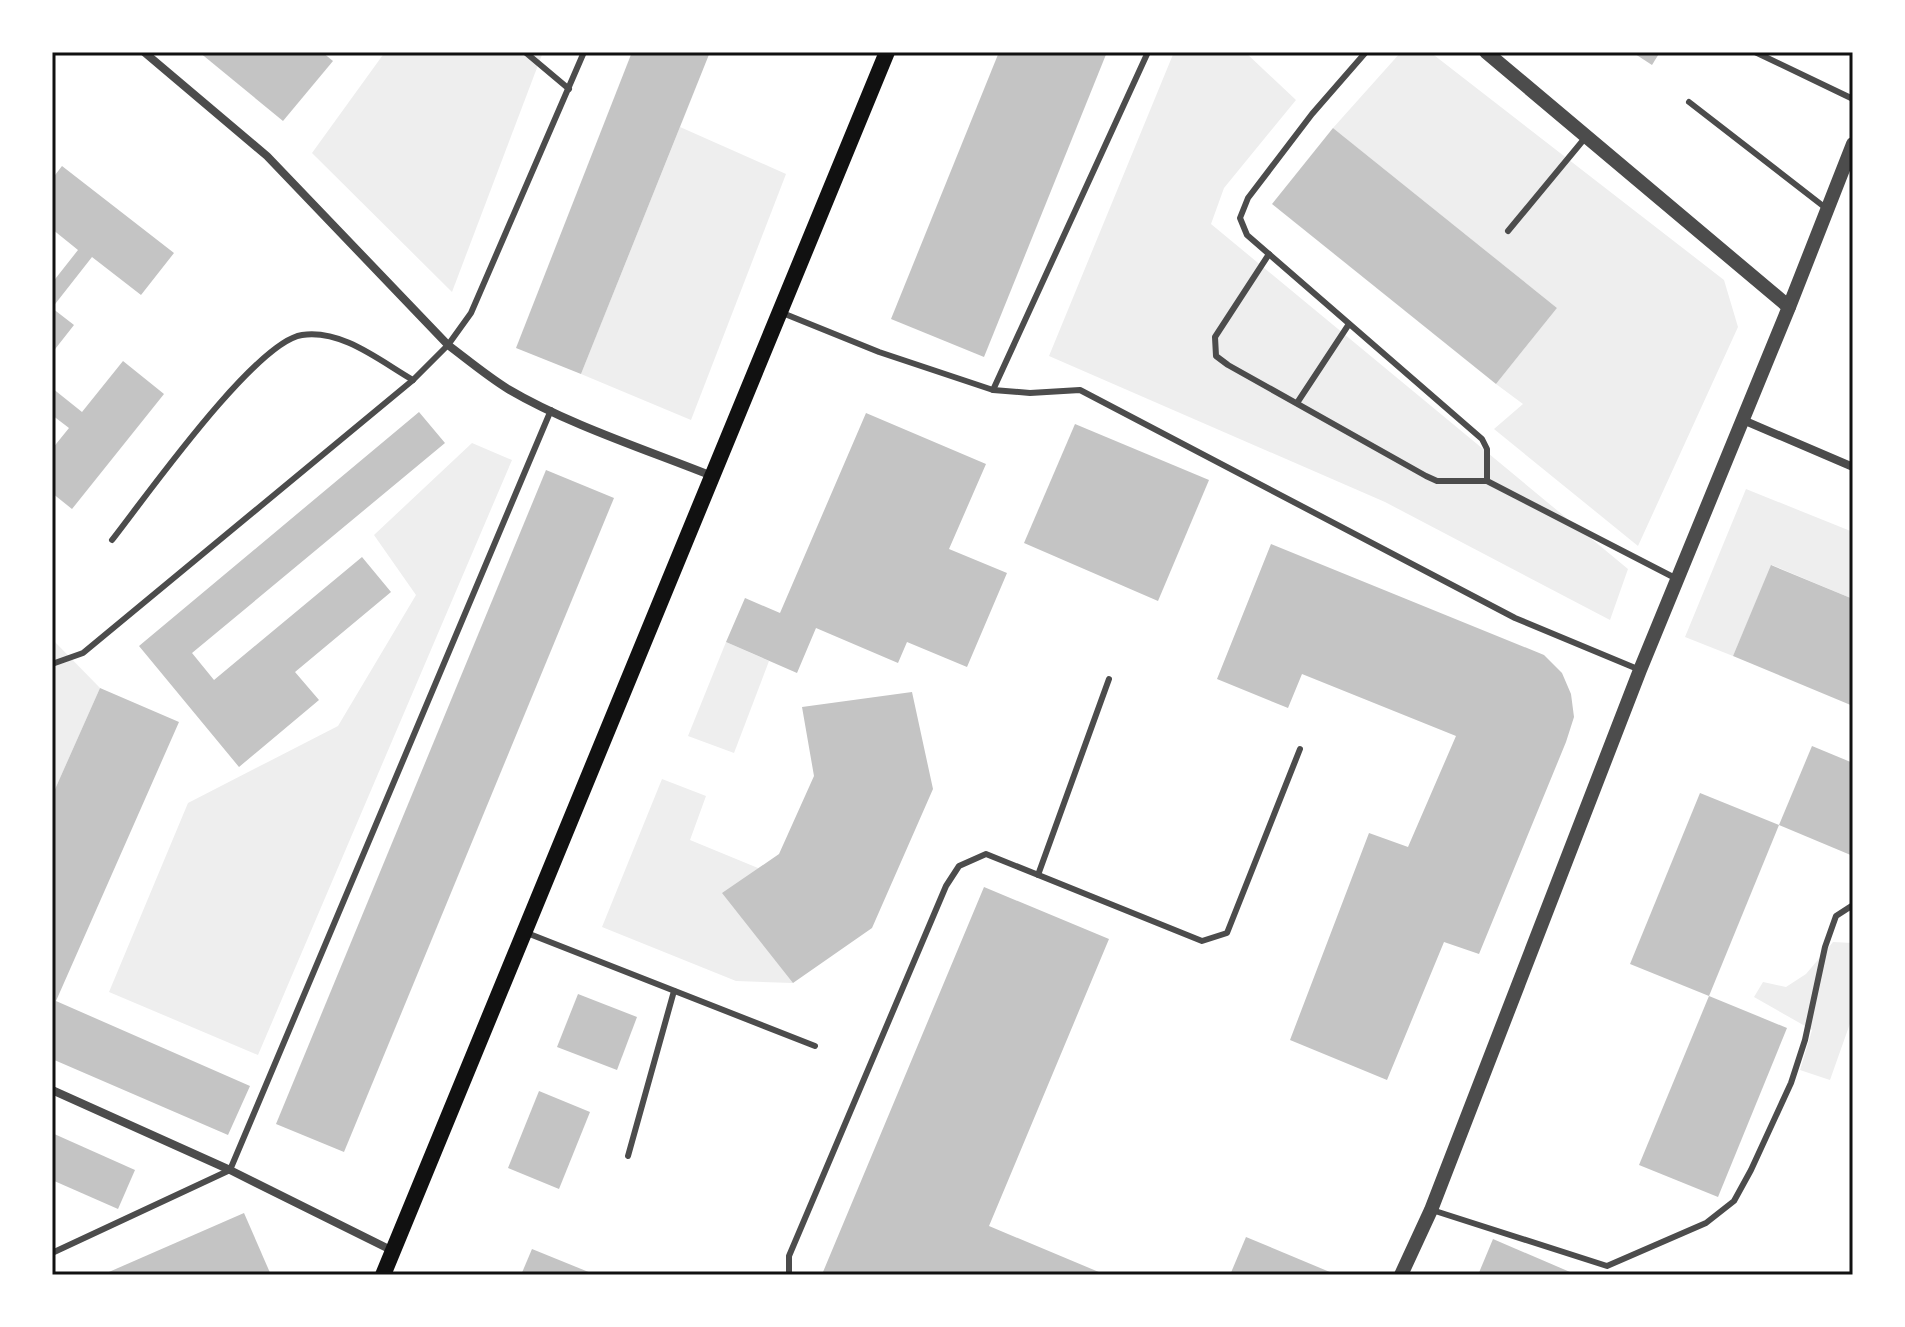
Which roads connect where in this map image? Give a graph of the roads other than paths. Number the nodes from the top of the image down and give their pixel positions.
1 (144, 52) edge
2 (525, 52) edge
3 (584, 52) edge
4 (887, 52) edge
5 (1148, 52) edge
6 (1366, 52) edge
7 (1486, 52) edge
8 (1755, 52) edge
9 (569, 89) junction
10 (1853, 99) edge
11 (1689, 102) dead end
12 (1586, 136) junction
13 (1853, 144) edge
14 (1827, 209) junction
15 (1508, 231) dead end
16 (1269, 254) junction
17 (1789, 307) junction
18 (780, 312) junction
19 (1349, 324) junction
20 (448, 345) junction
21 (413, 380) junction
22 (993, 390) junction
23 (1297, 403) junction
24 (551, 410) junction
25 (1743, 420) junction
26 (1853, 467) edge
27 (712, 476) junction
28 (1487, 481) junction
29 (112, 540) dead end
30 (1677, 579) junction
31 (52, 664) edge
32 (1640, 670) junction
33 (1109, 679) dead end
34 (1300, 749) dead end
35 (1038, 875) junction
36 (1853, 905) edge
37 (524, 932) junction
38 (674, 991) junction
39 (815, 1046) dead end
40 (52, 1090) edge
41 (628, 1156) dead end
42 (230, 1170) junction
43 (1431, 1210) junction
44 (393, 1251) junction
45 (52, 1253) edge
46 (383, 1275) edge
47 (789, 1275) edge
48 (1401, 1275) edge

1 - 20 street
2 - 9 lane
3 - 9 lane
4 - 18 main road
5 - 22 lane
6 - 16 lane
7 - 12 street
8 - 10 lane
9 - 20 lane
11 - 14 lane
12 - 15 lane
12 - 17 street
13 - 14 street
14 - 17 street
16 - 19 lane
16 - 23 lane
17 - 25 street
18 - 22 lane
18 - 27 main road
19 - 23 lane
19 - 28 lane
20 - 21 lane
20 - 24 street
21 - 29 lane
21 - 31 lane
22 - 32 lane
23 - 28 lane
24 - 27 street
24 - 42 lane
25 - 26 street
25 - 30 street
27 - 37 main road
28 - 30 lane
30 - 32 street
32 - 43 street
33 - 35 lane
34 - 35 lane
35 - 47 lane
36 - 43 lane
37 - 38 lane
37 - 44 main road
38 - 39 lane
38 - 41 lane
40 - 42 street
42 - 44 street
42 - 45 lane
43 - 48 street
44 - 46 main road

